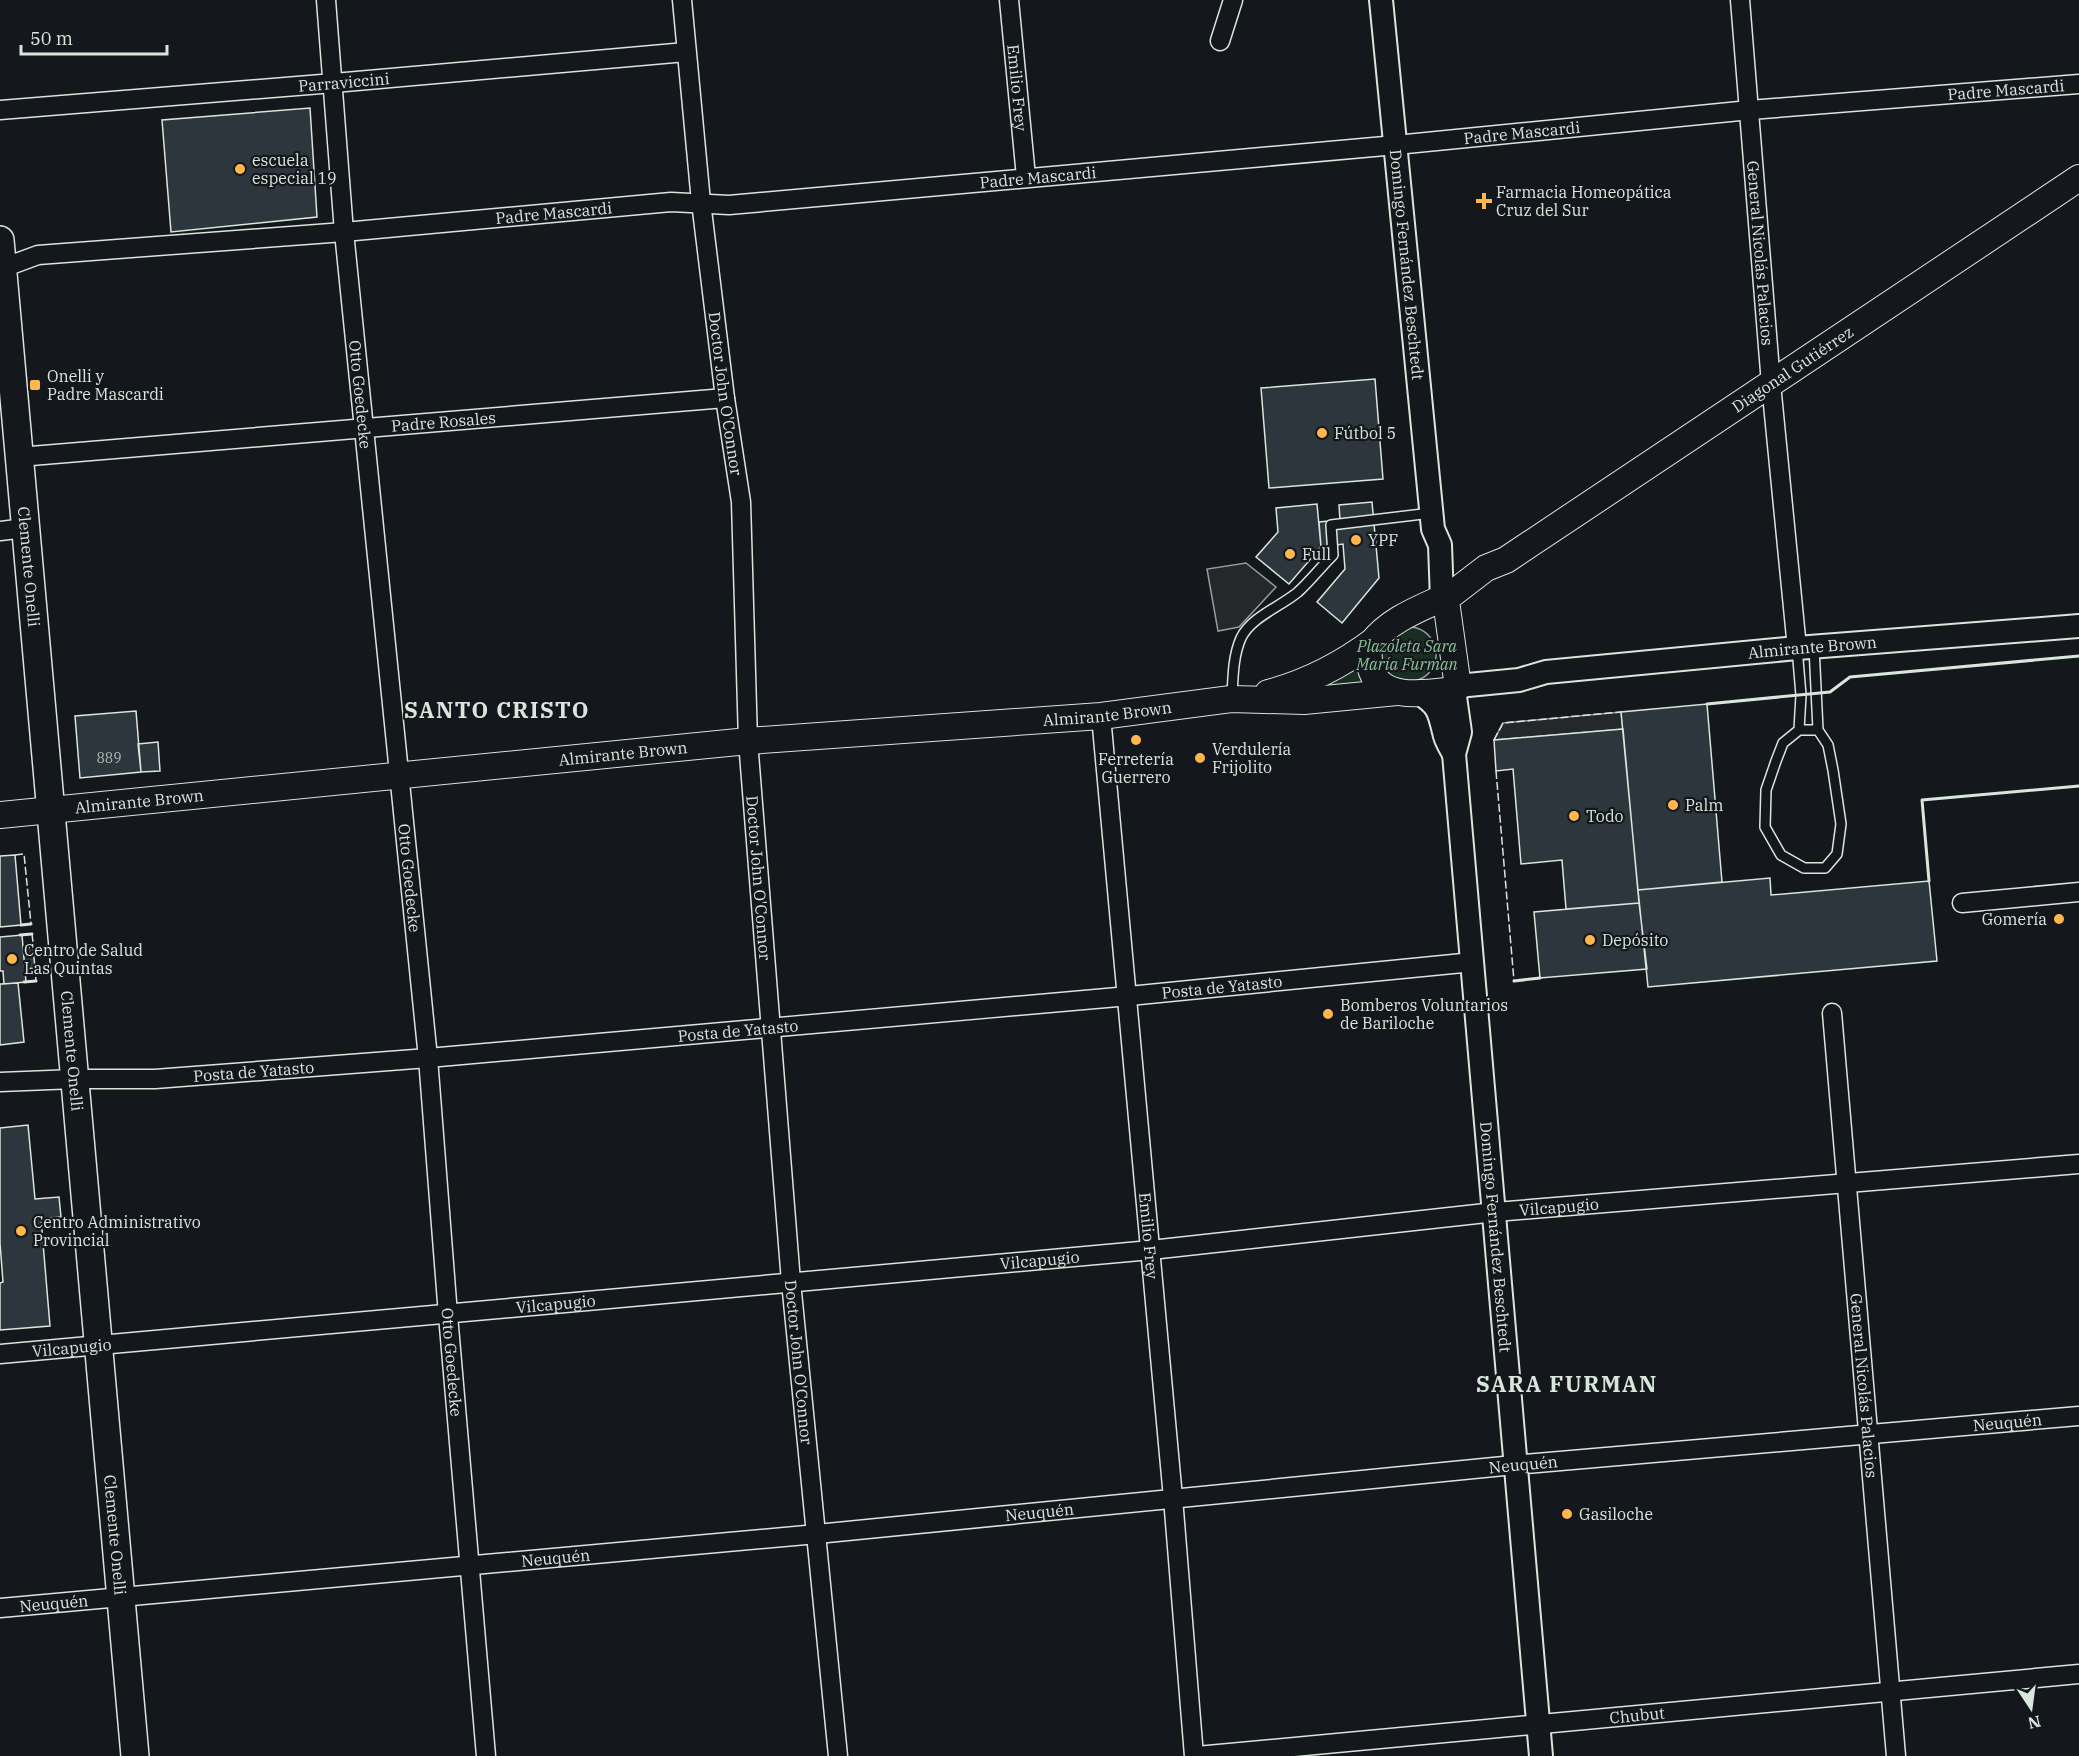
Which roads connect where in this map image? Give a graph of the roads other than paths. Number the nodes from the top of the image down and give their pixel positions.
1 (326, 0) edge
2 (682, 0) edge
3 (1009, 0) edge
4 (1233, 0) edge
5 (1381, 0) edge
6 (1740, 0) edge
7 (1220, 41) dead end
8 (687, 51) junction
9 (334, 83) junction
10 (2079, 84) edge
11 (0, 110) edge
12 (1750, 110) junction
13 (1396, 145) junction
14 (1026, 177) junction
15 (2079, 178) edge
16 (701, 202) junction
17 (344, 232) junction
18 (0, 240) edge
19 (1, 268) edge
20 (1771, 384) junction
21 (725, 398) junction
22 (364, 427) junction
23 (19, 457) junction
24 (1432, 521) junction
25 (13, 530) edge
26 (1444, 605) junction
27 (1408, 615) junction
28 (2079, 626) edge
29 (1375, 640) junction
30 (1805, 648) junction
31 (1455, 657) junction
32 (1546, 672) junction
33 (1456, 688) junction
34 (1408, 693) junction
35 (1238, 699) junction
36 (1101, 716) junction
37 (1799, 730) junction
38 (1818, 730) junction
39 (748, 741) junction
40 (1454, 754) junction
41 (400, 775) junction
42 (51, 811) junction
43 (0, 815) edge
44 (2079, 892) edge
45 (1962, 903) dead end
46 (1473, 962) junction
47 (1128, 996) junction
48 (1832, 1013) dead end
49 (772, 1026) junction
50 (428, 1058) junction
51 (75, 1078) junction
52 (0, 1082) edge
53 (2079, 1164) edge
54 (1847, 1184) junction
55 (1495, 1212) junction
56 (1151, 1250) junction
57 (791, 1282) junction
58 (448, 1315) junction
59 (99, 1345) junction
60 (0, 1354) edge
61 (2079, 1416) edge
62 (1868, 1436) junction
63 (1514, 1465) junction
64 (1173, 1498) junction
65 (818, 1534) junction
66 (469, 1566) junction
67 (121, 1597) junction
68 (0, 1608) edge
69 (2079, 1674) edge
70 (1890, 1691) junction
71 (1538, 1723) junction
72 (135, 1756) edge
73 (486, 1756) edge
74 (838, 1756) edge
75 (1196, 1756) edge
76 (1541, 1756) edge
77 (1896, 1756) edge

1 - 9 street, Otto Goedecke
2 - 8 street, Doctor John O'Connor
3 - 14 street, Emilio Frey
4 - 7 street
5 - 13 street, Domingo Fernández Beschtedt
6 - 12 street, General Nicolás Palacios
8 - 9 street, Parraviccini
8 - 16 street, Doctor John O'Connor
9 - 11 street, Parraviccini
9 - 17 street, Otto Goedecke
10 - 12 street, Padre Mascardi
12 - 13 street, Padre Mascardi
12 - 20 street, General Nicolás Palacios
13 - 14 street, Padre Mascardi
13 - 24 street, Domingo Fernández Beschtedt
14 - 16 street, Padre Mascardi
15 - 20 main road, Diagonal Gutiérrez
16 - 17 street, Padre Mascardi
16 - 21 street, Doctor John O'Connor
17 - 19 street, Padre Mascardi
17 - 22 street, Otto Goedecke
18 - 19 main road, Clemente Onelli
19 - 23 main road, Clemente Onelli
20 - 26 main road, Diagonal Gutiérrez
20 - 30 street, General Nicolás Palacios
21 - 22 street, Padre Rosales
21 - 39 street, Doctor John O'Connor
22 - 23 street, Padre Rosales
22 - 41 street, Otto Goedecke
23 - 25 main road, Clemente Onelli
24 - 26 street, Domingo Fernández Beschtedt
24 - 27 street, Domingo Fernández Beschtedt
24 - 35 lane
25 - 42 main road, Clemente Onelli
26 - 27 main road, Almirante Brown
26 - 31 main road
27 - 29 main road, Almirante Brown
28 - 30 street, Almirante Brown
29 - 34 main road
29 - 35 main road, Almirante Brown
30 - 32 street, Almirante Brown
30 - 37 lane
30 - 38 lane
31 - 32 street, Almirante Brown
31 - 33 main road
32 - 33 street, Almirante Brown
33 - 34 main road, Almirante Brown
33 - 40 street, Domingo Fernández Beschtedt
34 - 35 main road, Almirante Brown
34 - 40 street, Domingo Fernández Beschtedt
35 - 36 main road, Almirante Brown
36 - 39 main road, Almirante Brown
36 - 47 street, Emilio Frey
37 - 38 lane
37 - 38 lane
39 - 41 main road, Almirante Brown
39 - 49 street, Doctor John O'Connor
40 - 46 street, Domingo Fernández Beschtedt
41 - 42 main road, Almirante Brown
41 - 50 street, Otto Goedecke
42 - 43 main road, Almirante Brown
42 - 51 main road, Clemente Onelli
44 - 45 street
46 - 47 street, Posta de Yatasto
46 - 55 street, Domingo Fernández Beschtedt
47 - 49 street, Posta de Yatasto
47 - 56 street, Emilio Frey
48 - 54 street, General Nicolás Palacios
49 - 50 street, Posta de Yatasto
49 - 57 street, Doctor John O'Connor
50 - 51 street, Posta de Yatasto
50 - 58 street, Otto Goedecke
51 - 52 street, Posta de Yatasto
51 - 59 main road, Clemente Onelli
53 - 54 street, Vilcapugio
54 - 55 street, Vilcapugio
54 - 62 street, General Nicolás Palacios
55 - 56 street, Vilcapugio
55 - 63 street, Domingo Fernández Beschtedt
56 - 57 street, Vilcapugio
56 - 64 street, Emilio Frey
57 - 58 street, Vilcapugio
57 - 65 street, Doctor John O'Connor
58 - 59 street, Vilcapugio
58 - 66 street, Otto Goedecke
59 - 60 street, Vilcapugio
59 - 67 main road, Clemente Onelli
61 - 62 street, Neuquén
62 - 63 street, Neuquén
62 - 70 street, General Nicolás Palacios
63 - 64 street, Neuquén
63 - 71 street, Domingo Fernández Beschtedt
64 - 65 street, Neuquén
64 - 75 street, Emilio Frey
65 - 66 street, Neuquén
65 - 74 street, Doctor John O'Connor
66 - 67 street, Neuquén
66 - 73 street, Otto Goedecke
67 - 68 street, Neuquén
67 - 72 main road, Clemente Onelli
69 - 70 street, Chubut
70 - 71 street, Chubut
70 - 77 street, General Nicolás Palacios
71 - 75 street, Chubut
71 - 76 street, Domingo Fernández Beschtedt

